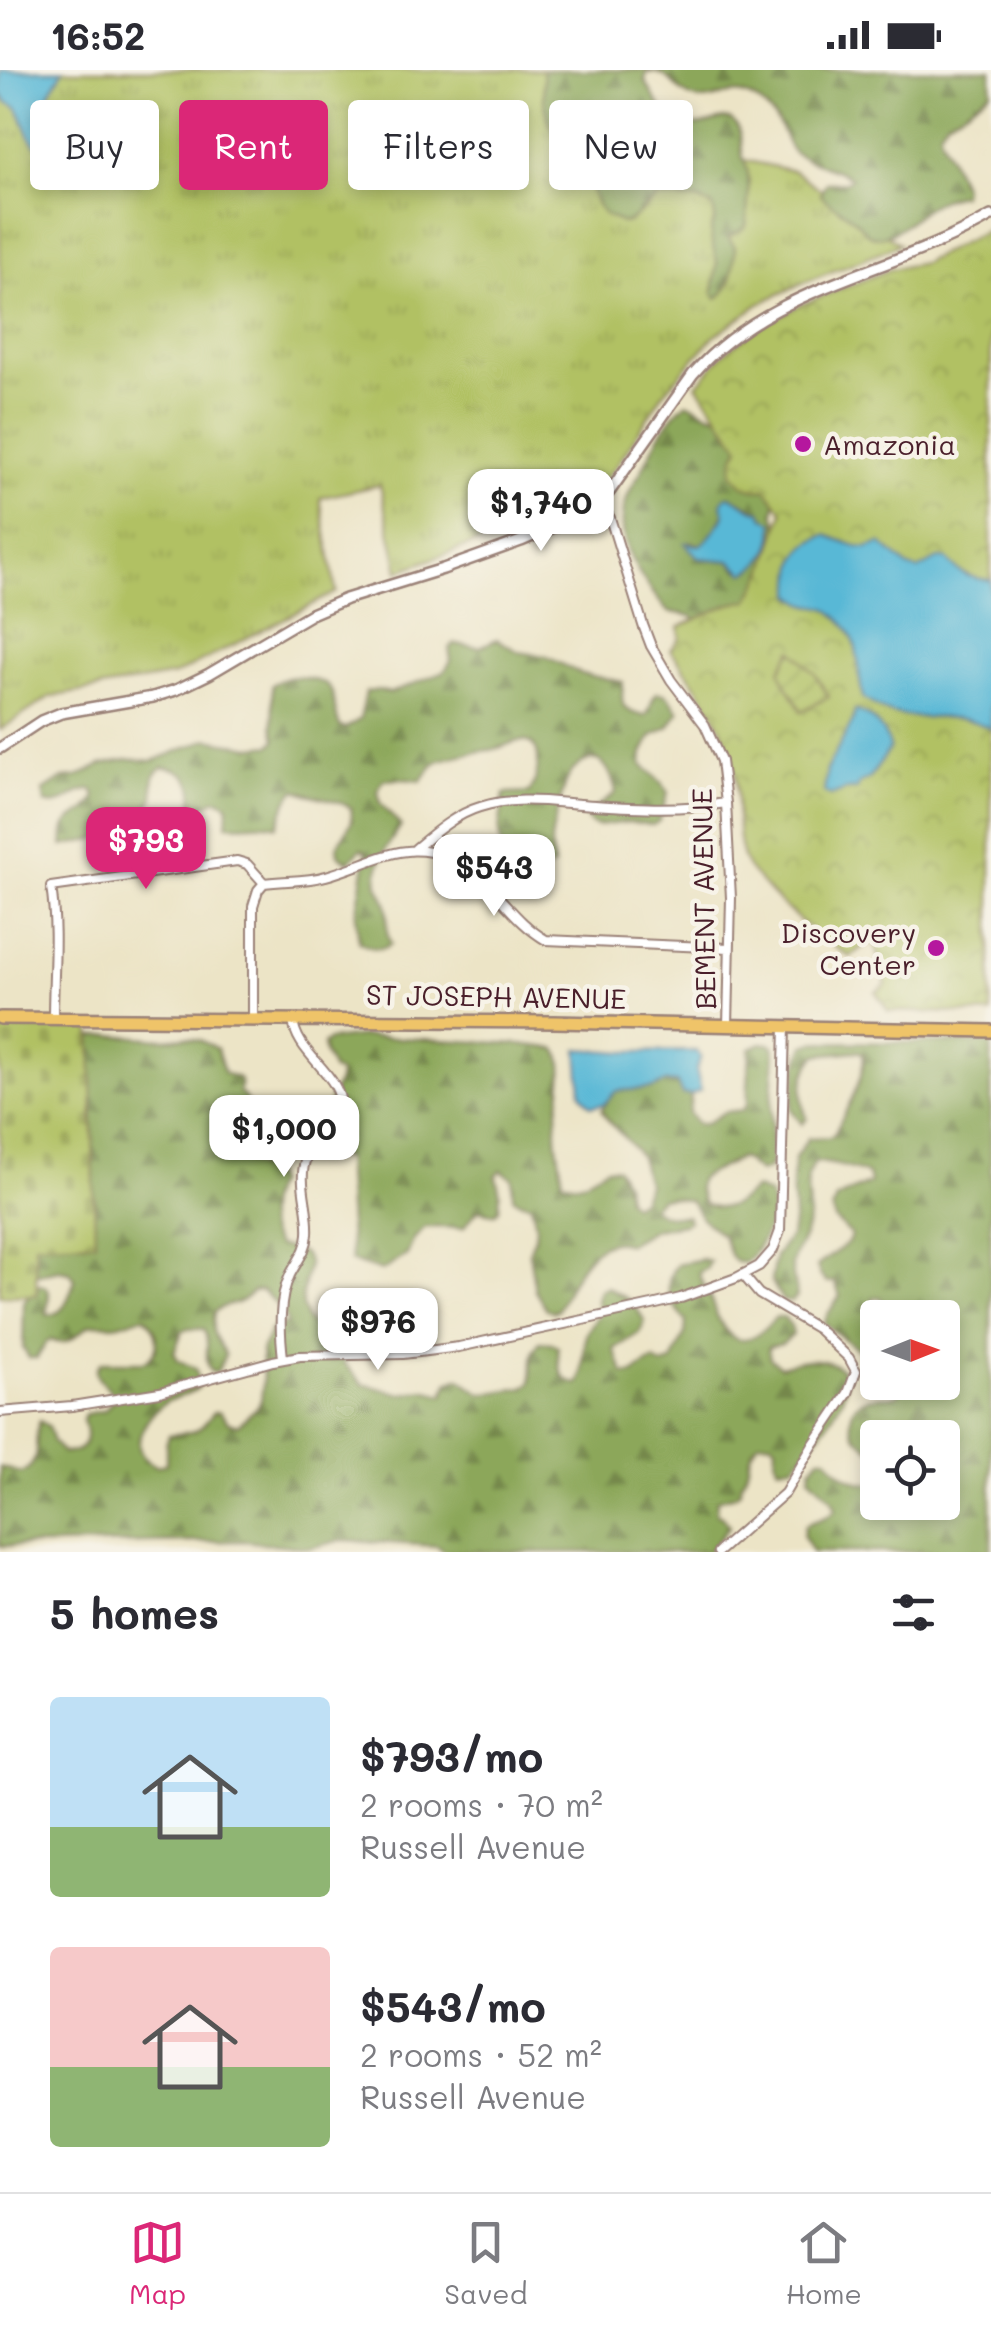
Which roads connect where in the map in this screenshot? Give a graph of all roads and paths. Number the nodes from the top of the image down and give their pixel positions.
1 (991, 216) edge
2 (600, 502) junction
3 (0, 748) edge
4 (726, 804) junction
5 (415, 848) junction
6 (264, 883) junction
7 (729, 948) junction
8 (0, 1018) edge
9 (53, 1018) junction
10 (253, 1018) junction
11 (292, 1019) junction
12 (728, 1025) junction
13 (784, 1026) junction
14 (991, 1031) edge
15 (743, 1275) junction
16 (283, 1358) junction
17 (0, 1412) edge
18 (718, 1552) edge

1 - 2 street
2 - 3 street
2 - 4 street, BEMENT AVENUE
4 - 5 street
4 - 7 street, BEMENT AVENUE
5 - 6 street
5 - 7 street
6 - 9 street
6 - 10 street
7 - 12 street, BEMENT AVENUE
8 - 9 main road, ST JOSEPH AVENUE
9 - 10 main road, ST JOSEPH AVENUE
10 - 11 main road, ST JOSEPH AVENUE
11 - 12 main road, ST JOSEPH AVENUE
11 - 16 street
12 - 13 main road, ST JOSEPH AVENUE
13 - 14 main road, ST JOSEPH AVENUE
13 - 15 street
15 - 16 street
15 - 18 street
16 - 17 street

